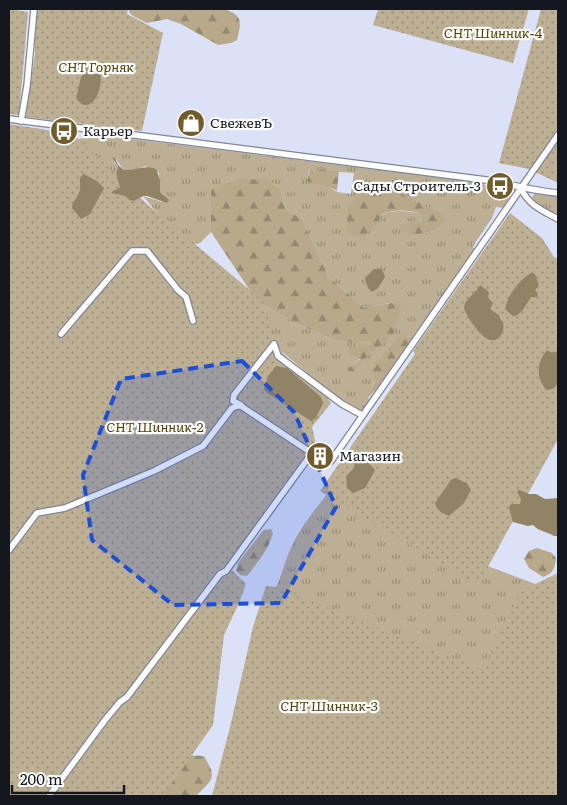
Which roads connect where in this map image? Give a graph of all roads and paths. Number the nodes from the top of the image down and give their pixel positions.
1 (34, 9) edge
2 (9, 120) edge
3 (21, 121) junction
4 (558, 135) edge
5 (521, 188) junction
6 (558, 193) edge
7 (558, 219) edge
8 (193, 321) dead end
9 (62, 334) dead end
10 (241, 406) junction
11 (362, 414) junction
12 (312, 454) junction
13 (9, 550) edge
14 (49, 796) edge

1 - 3 street
2 - 3 street
3 - 5 street
4 - 5 street
5 - 6 street
5 - 7 street
5 - 11 street
8 - 9 street
10 - 11 street
10 - 12 street
10 - 13 street
11 - 12 street
12 - 14 street

